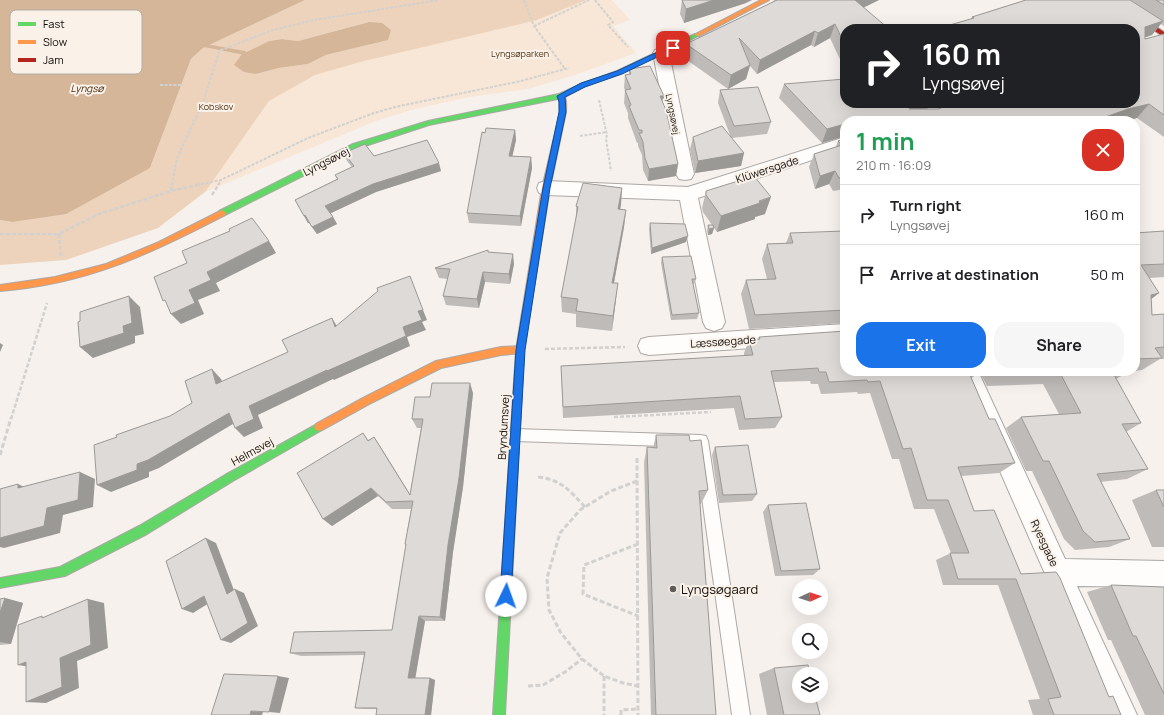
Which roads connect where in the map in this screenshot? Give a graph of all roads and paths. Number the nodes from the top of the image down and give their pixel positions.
1 (439, 0) edge
2 (524, 0) edge
3 (589, 0) edge
4 (595, 0) edge
5 (766, 0) edge
6 (1111, 0) edge
7 (534, 26) junction
8 (1164, 37) edge
9 (1147, 44) edge
10 (661, 53) junction
11 (642, 62) junction
12 (565, 69) junction
13 (602, 78) junction
14 (160, 85) dead end
15 (183, 85) dead end
16 (561, 96) junction
17 (599, 98) dead end
18 (607, 132) junction
19 (557, 139) junction
20 (840, 145) edge
21 (684, 174) dead end
22 (546, 188) junction
23 (171, 191) junction
24 (614, 191) junction
25 (688, 194) junction
26 (0, 234) edge
27 (53, 281) junction
28 (0, 288) edge
29 (714, 322) dead end
30 (840, 333) edge
31 (649, 346) joint
32 (520, 350) junction
33 (969, 376) edge
34 (515, 435) junction
35 (637, 439) junction
36 (0, 455) edge
37 (513, 475) junction
38 (637, 480) junction
39 (585, 507) junction
40 (638, 544) junction
41 (1058, 572) junction
42 (1164, 574) edge
43 (0, 583) edge
44 (638, 616) junction
45 (582, 659) junction
46 (604, 676) junction
47 (638, 686) junction
48 (500, 688) junction
49 (638, 709) junction
50 (499, 715) edge
51 (604, 715) edge
52 (621, 715) edge
53 (638, 715) edge
54 (741, 715) edge
55 (1122, 715) edge

1 - 23 path
2 - 7 path
3 - 7 path
4 - 11 path
5 - 10 street, Lyngsøvej
6 - 8 street
7 - 12 path
8 - 9 street
10 - 11 street, Lyngsøvej
10 - 21 street, Lyngsøvej
11 - 13 street, Lyngsøvej
12 - 13 path
12 - 23 path
13 - 16 street, Lyngsøvej
14 - 15 path
16 - 19 street, Bryndumsvej
16 - 27 street, Lyngsøvej
17 - 18 path
18 - 19 path
18 - 24 path
19 - 22 street, Bryndumsvej
20 - 25 street, Klüwersgade
22 - 24 street, Klüwersgade
22 - 32 street, Bryndumsvej
23 - 26 path
24 - 25 street, Klüwersgade
25 - 29 street
27 - 28 street, Lyngsøvej
27 - 36 path
30 - 31 street, Læssøegade
31 - 32 path
32 - 34 street, Bryndumsvej
32 - 43 street, Helmsvej
33 - 41 street, Ryesgade
34 - 35 lane
34 - 37 street, Bryndumsvej
35 - 38 path
35 - 54 lane
37 - 39 path
37 - 48 street, Bryndumsvej
38 - 39 path
38 - 40 path
39 - 45 path
40 - 44 path
40 - 44 path
41 - 42 street
41 - 55 street, Ryesgade
44 - 47 path
45 - 46 path
45 - 48 path
46 - 47 path
46 - 51 path
47 - 49 path
48 - 50 street, Bryndumsvej
49 - 52 path
49 - 53 path

